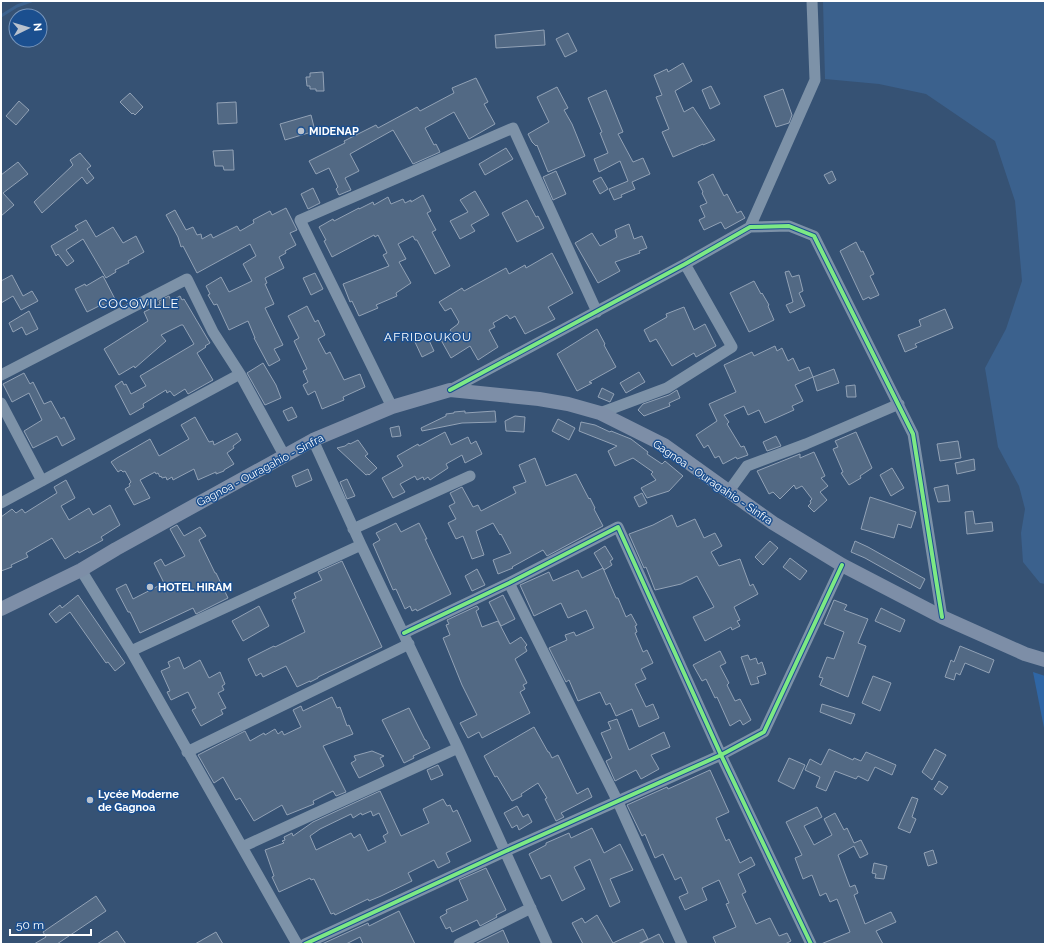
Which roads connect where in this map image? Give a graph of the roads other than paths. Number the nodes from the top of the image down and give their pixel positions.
1 (812, 1) edge
2 (750, 227) junction
3 (685, 264) junction
4 (596, 312) junction
5 (240, 374) junction
6 (1, 375) edge
7 (450, 390) junction
8 (1, 403) edge
9 (899, 404) junction
10 (392, 407) junction
11 (600, 414) junction
12 (313, 440) junction
13 (284, 455) junction
14 (470, 476) dead end
15 (42, 481) junction
16 (729, 491) junction
17 (1, 503) edge
18 (353, 529) junction
19 (361, 545) junction
20 (842, 565) junction
21 (81, 570) junction
22 (509, 583) junction
23 (1, 609) edge
24 (942, 617) junction
25 (404, 632) junction
26 (409, 644) junction
27 (131, 651) junction
28 (1045, 660) edge
29 (458, 748) junction
30 (188, 752) junction
31 (721, 755) junction
32 (618, 802) junction
33 (242, 847) junction
34 (506, 851) junction
35 (531, 908) junction
36 (297, 944) edge
37 (305, 944) edge
38 (459, 944) edge
39 (547, 944) edge
40 (682, 944) edge
41 (811, 944) edge

1 - 2 street
2 - 3 street
2 - 9 street
3 - 4 street
3 - 11 street
4 - 7 street
4 - 10 street
5 - 6 street
5 - 13 street
5 - 15 street
7 - 10 main road, Gagnoa - Ouragahio - Sinfra
7 - 11 main road, Gagnoa - Ouragahio - Sinfra
8 - 15 street
9 - 16 street
9 - 24 street
10 - 12 main road, Gagnoa - Ouragahio - Sinfra
11 - 16 main road, Gagnoa - Ouragahio - Sinfra
12 - 13 main road, Gagnoa - Ouragahio - Sinfra
12 - 18 street
13 - 21 main road, Gagnoa - Ouragahio - Sinfra
14 - 18 street
15 - 17 street
16 - 20 main road, Gagnoa - Ouragahio - Sinfra
18 - 19 street
19 - 25 street
19 - 27 street
20 - 24 main road, Gagnoa - Ouragahio - Sinfra
20 - 31 street
21 - 23 main road, Gagnoa - Ouragahio - Sinfra
21 - 27 street
22 - 25 street
22 - 31 street
22 - 32 street
24 - 28 main road, Gagnoa - Ouragahio - Sinfra
25 - 26 street
26 - 29 street
26 - 30 street
27 - 30 street
29 - 33 street
29 - 34 street
30 - 33 street
31 - 32 street
31 - 41 street
32 - 34 street
32 - 40 street
33 - 36 street
34 - 35 street
34 - 37 street
35 - 38 street
35 - 39 street

